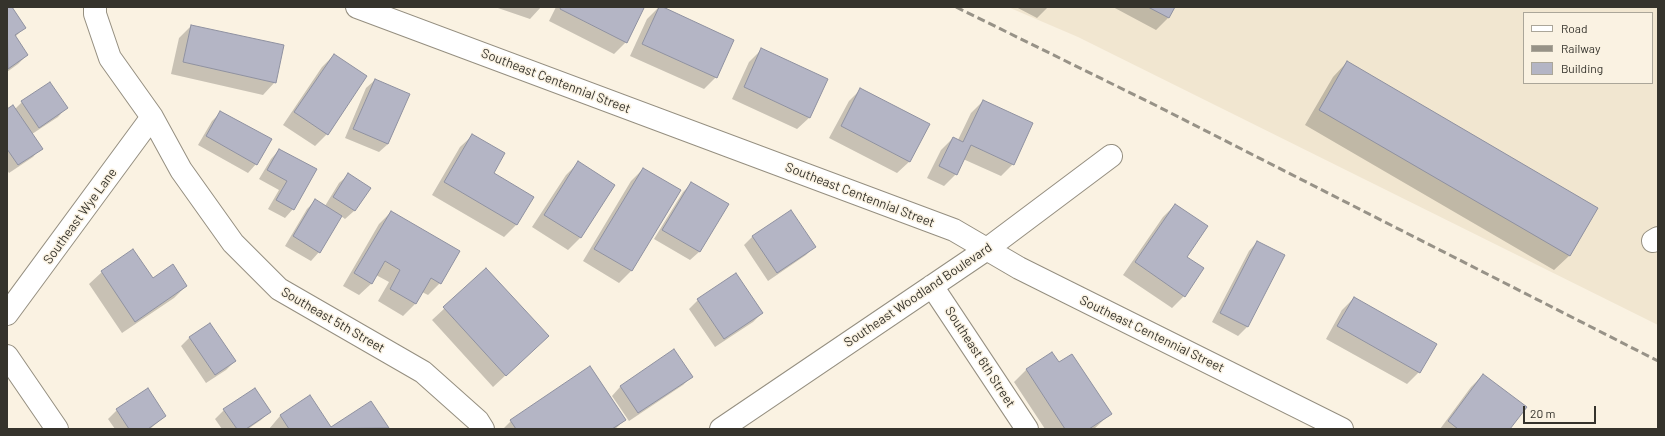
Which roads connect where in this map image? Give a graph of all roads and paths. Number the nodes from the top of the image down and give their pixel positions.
1 (95, 7) edge
2 (357, 7) edge
3 (152, 117) junction
4 (1111, 156) dead end
5 (987, 248) junction
6 (932, 286) junction
7 (7, 314) edge
8 (7, 356) edge
9 (57, 429) edge
10 (483, 429) edge
11 (721, 429) edge
12 (1027, 429) edge
13 (1342, 429) edge

1 - 3 street, Southeast 5th Street
2 - 5 street, Southeast Centennial Street
3 - 7 street, Southeast Wye Lane
3 - 10 street, Southeast 5th Street
4 - 5 street, Southeast Woodland Boulevard
5 - 6 street, Southeast Woodland Boulevard
5 - 13 street, Southeast Centennial Street
6 - 11 street, Southeast Woodland Boulevard
6 - 12 street, Southeast 6th Street
8 - 9 street

